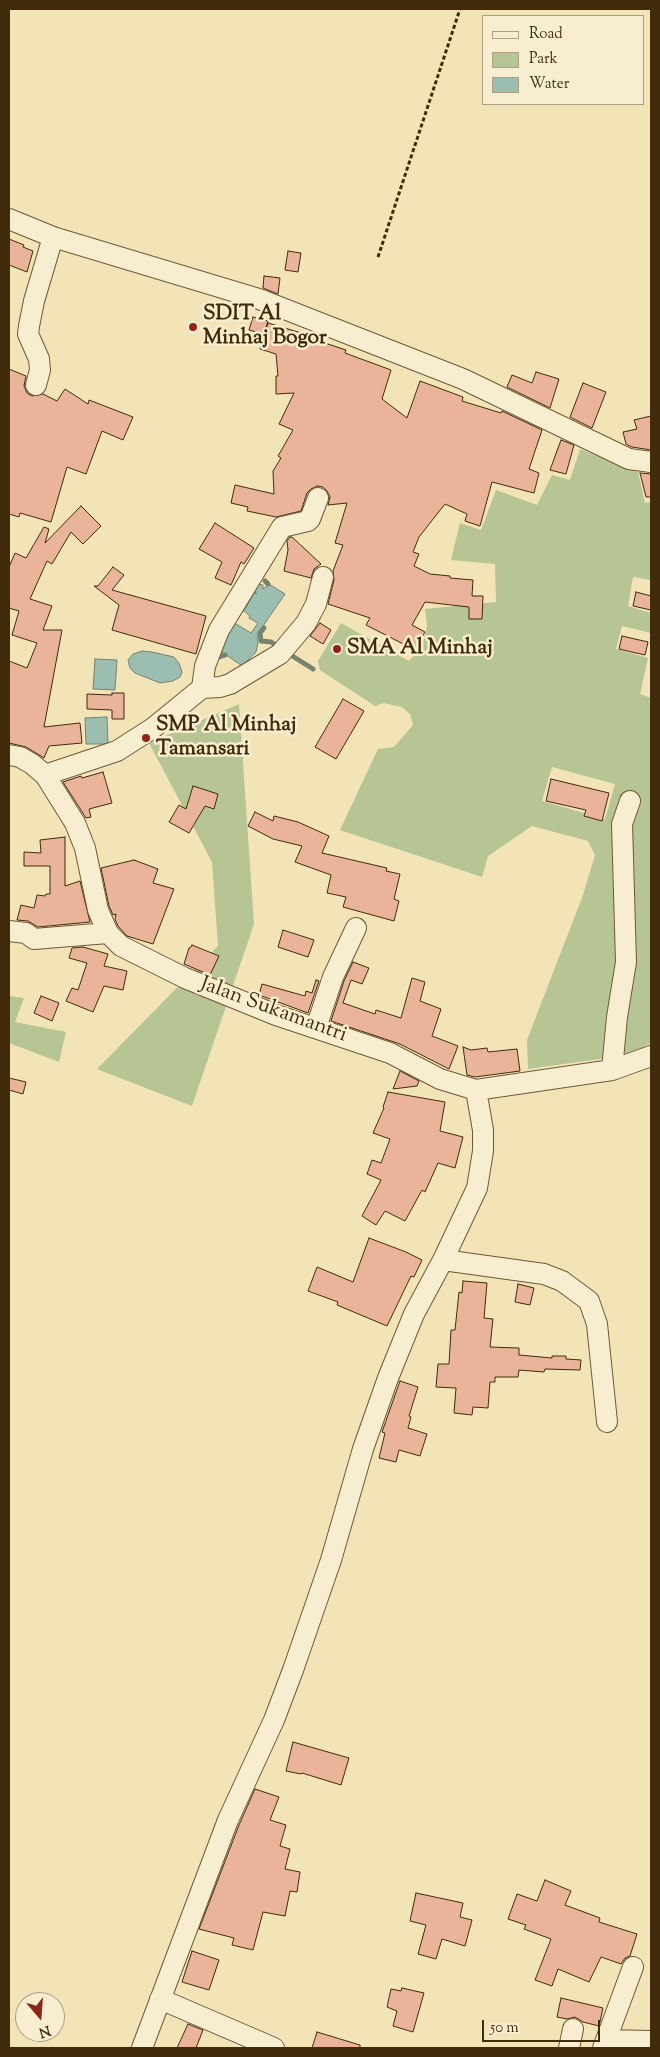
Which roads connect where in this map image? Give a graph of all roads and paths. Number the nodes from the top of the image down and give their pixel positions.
1 (460, 9) edge
2 (9, 220) edge
3 (53, 237) junction
4 (378, 256) dead end
5 (36, 385) dead end
6 (651, 462) edge
7 (318, 498) dead end
8 (323, 578) dead end
9 (202, 688) junction
10 (9, 755) edge
11 (45, 775) junction
12 (630, 801) dead end
13 (356, 928) dead end
14 (9, 931) edge
15 (108, 933) junction
16 (316, 1028) junction
17 (651, 1056) edge
18 (612, 1070) junction
19 (476, 1090) junction
20 (443, 1260) junction
21 (607, 1422) dead end
22 (633, 1967) dead end
23 (160, 2000) junction
24 (651, 2041) edge
25 (605, 2044) edge
26 (142, 2048) edge
27 (274, 2048) edge

1 - 4 path
2 - 3 street
3 - 5 street
3 - 6 street
7 - 9 street
8 - 9 street
9 - 11 street
10 - 11 street, Jalan Sukamantri
11 - 15 street, Jalan Sukamantri
12 - 18 street
13 - 16 street
14 - 15 street
15 - 16 street, Jalan Sukamantri
16 - 19 street, Jalan Sukamantri
17 - 18 street, Jalan Sukamantri
18 - 19 street, Jalan Sukamantri
19 - 20 street
20 - 21 street
20 - 23 street
22 - 25 street
23 - 26 street
23 - 27 street
24 - 25 street

